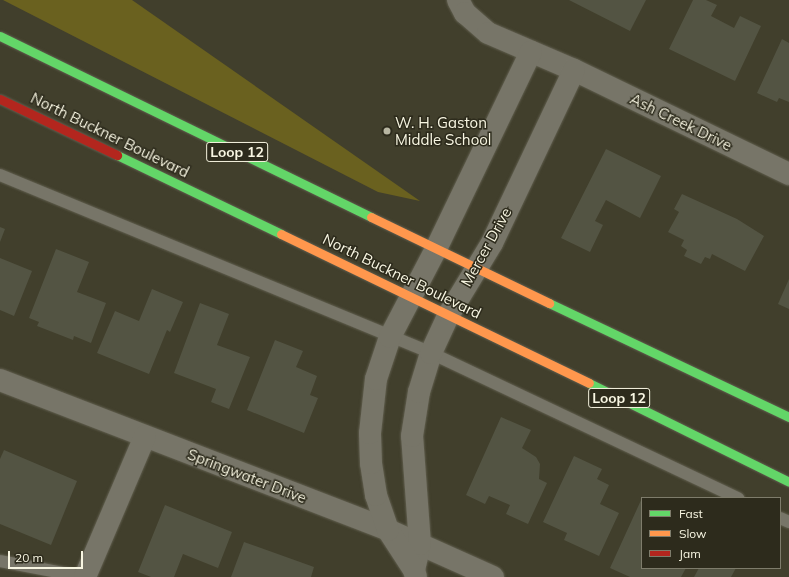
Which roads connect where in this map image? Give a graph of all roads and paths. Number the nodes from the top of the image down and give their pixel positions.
1 (458, 0) edge
2 (0, 36) edge
3 (531, 52) junction
4 (574, 70) junction
5 (0, 99) edge
6 (789, 174) edge
7 (0, 175) edge
8 (436, 248) junction
9 (475, 268) junction
10 (410, 295) junction
11 (449, 314) junction
12 (390, 337) junction
13 (431, 354) junction
14 (0, 380) edge
15 (789, 417) edge
16 (145, 436) junction
17 (789, 482) edge
18 (736, 497) edge
19 (388, 530) junction
20 (420, 544) junction
21 (0, 561) edge
22 (415, 574) edge
23 (84, 577) edge
24 (493, 577) edge

1 - 3 street
2 - 8 main road, Loop 12
3 - 4 street
3 - 8 street, Mercer Drive
4 - 6 street, Ash Creek Drive
4 - 9 street, Mercer Drive
5 - 10 main road, North Buckner Boulevard / Loop 12
7 - 12 lane
8 - 9 main road, Loop 12
8 - 10 street, Mercer Drive
9 - 11 street, Mercer Drive
9 - 15 main road, Loop 12
10 - 11 main road, North Buckner Boulevard / Loop 12
10 - 12 street, Mercer Drive
11 - 13 street, Mercer Drive
11 - 17 main road, North Buckner Boulevard / Loop 12
12 - 13 lane
12 - 19 street, Mercer Drive
13 - 18 lane
13 - 20 street, Mercer Drive
14 - 16 street, Springwater Drive
16 - 19 street, Springwater Drive
16 - 23 street
19 - 20 street, Springwater Drive
19 - 22 street, Mercer Drive
20 - 22 street, Mercer Drive
20 - 24 street, Springwater Drive
21 - 23 lane

